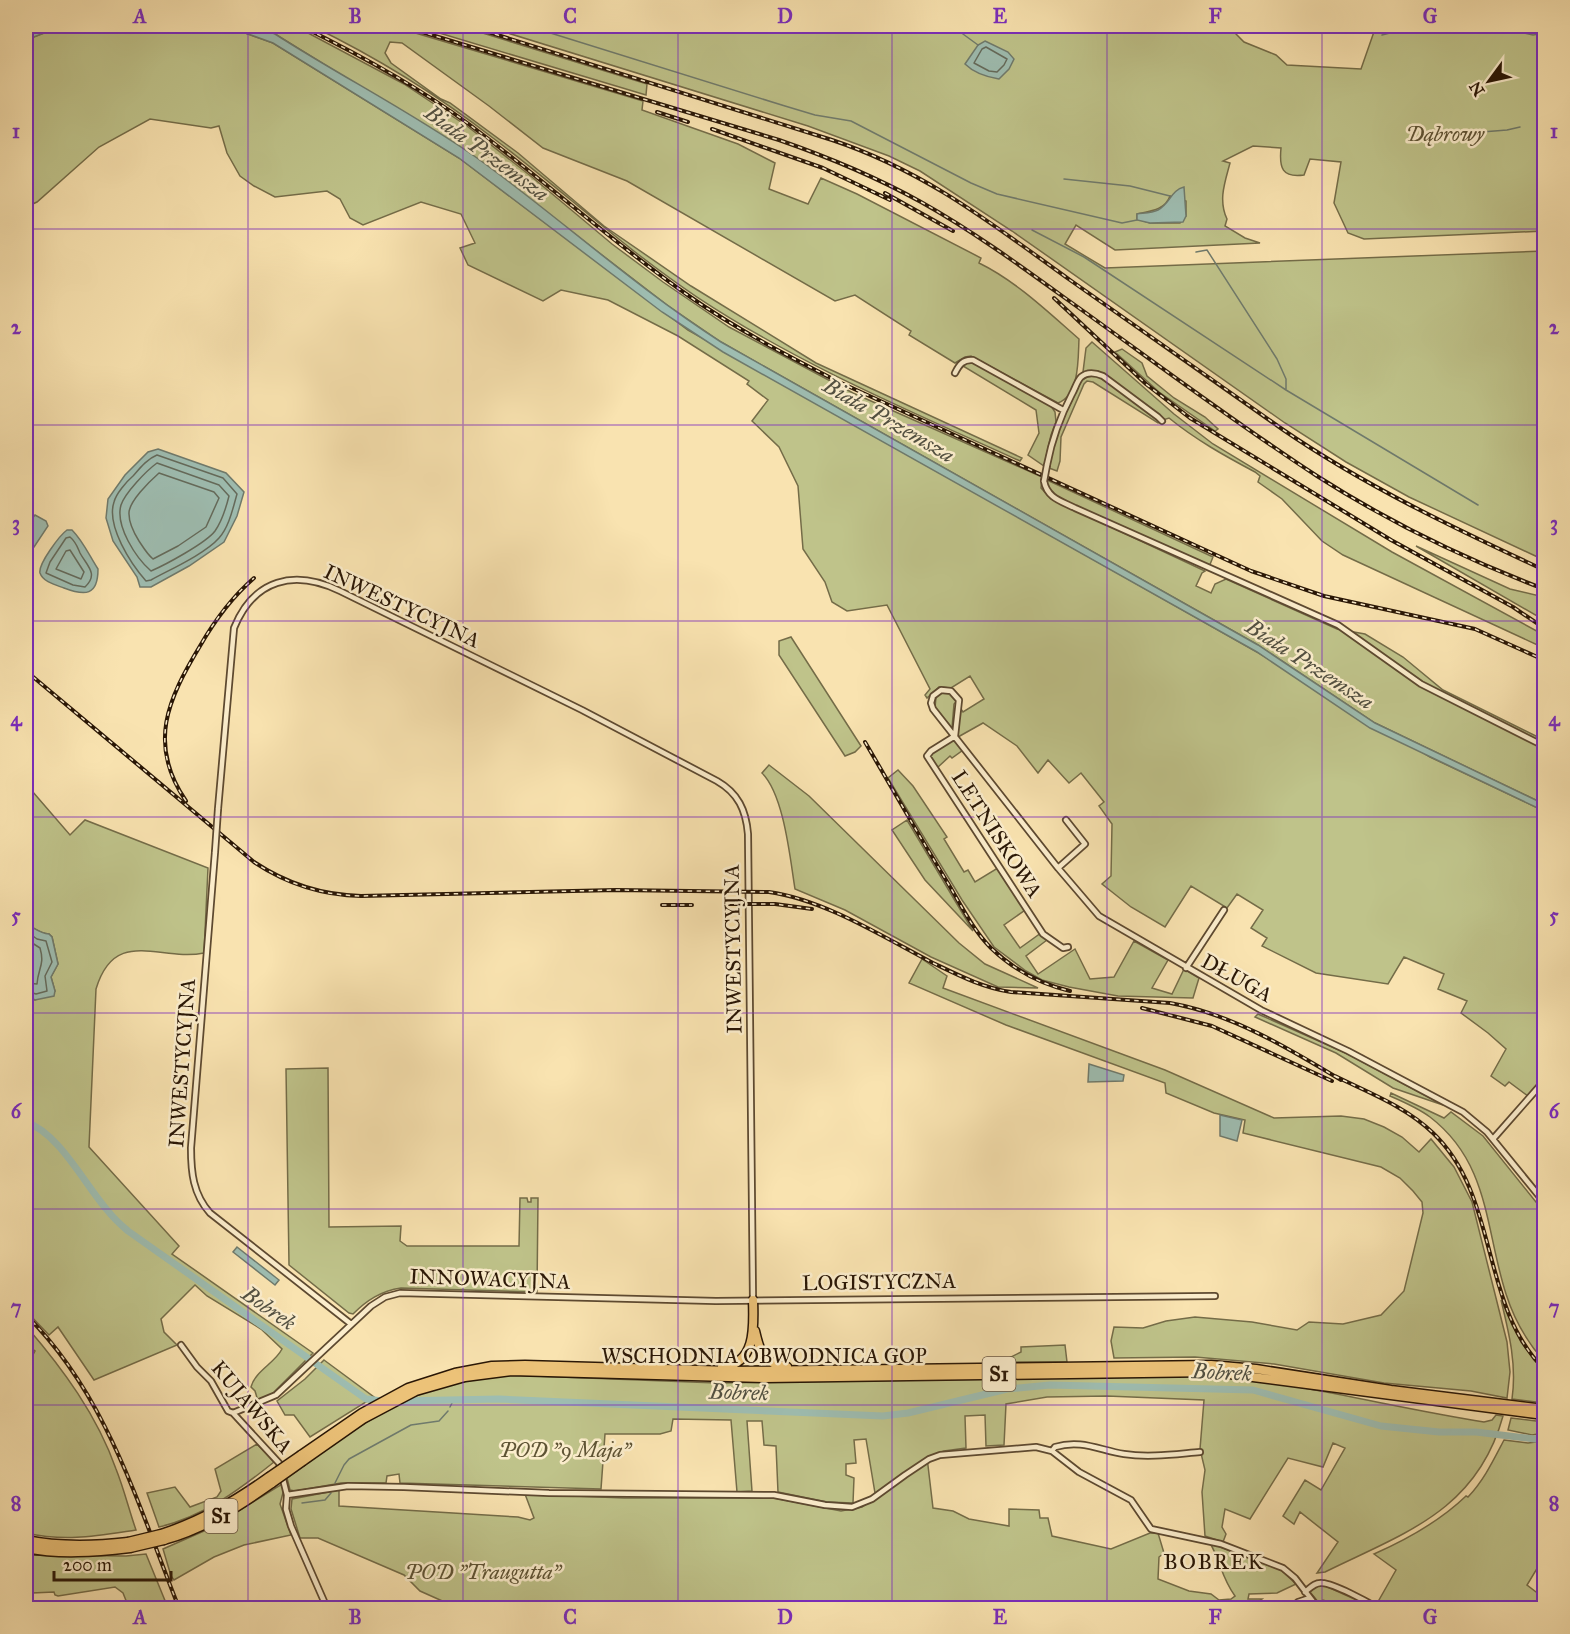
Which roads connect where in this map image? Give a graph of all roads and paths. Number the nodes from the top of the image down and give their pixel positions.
1 (955, 373) dead end
2 (1063, 410) junction
3 (1162, 422) dead end
4 (955, 736) junction
5 (1545, 746) edge
6 (1066, 820) dead end
7 (1058, 868) junction
8 (1224, 910) dead end
9 (1068, 947) dead end
10 (1186, 968) junction
11 (1545, 1081) edge
12 (1493, 1139) junction
13 (1544, 1200) edge
14 (1215, 1296) dead end
15 (753, 1300) junction
16 (753, 1322) junction
17 (351, 1324) junction
18 (181, 1345) dead end
19 (692, 1370) junction
20 (811, 1371) junction
21 (412, 1390) junction
22 (1484, 1405) junction
23 (1545, 1409) edge
24 (233, 1413) junction
25 (1545, 1415) edge
26 (1052, 1451) junction
27 (1200, 1452) dead end
28 (302, 1458) junction
29 (287, 1495) junction
30 (26, 1540) edge
31 (129, 1545) junction
32 (26, 1548) edge
33 (1305, 1592) junction
34 (1310, 1598) junction
35 (327, 1608) edge
36 (1291, 1608) edge
37 (1318, 1608) edge
38 (1378, 1608) edge

1 - 2 street
2 - 3 street
2 - 5 street, bridge
4 - 4 street, DŁUGA
4 - 7 street, DŁUGA
4 - 9 street, LETNISKOWA
6 - 7 street
7 - 10 street, DŁUGA
8 - 10 street
10 - 12 street, DŁUGA
11 - 12 street
12 - 13 street, DŁUGA
14 - 15 street, LOGISTYCZNA
15 - 16 highway
15 - 17 street, INNOWACYJNA
15 - 17 street, INWESTYCYJNA, bridge
16 - 19 highway
16 - 20 highway
17 - 24 street, INNOWACYJNA
18 - 24 street, KUJAWSKA
19 - 20 highway, WSCHODNIA OBWODNICA GOP / S1
19 - 21 highway, WSCHODNIA OBWODNICA GOP / S1
20 - 22 highway, WSCHODNIA OBWODNICA GOP / S1
21 - 22 highway, WSCHODNIA OBWODNICA GOP / S1
21 - 28 highway, WSCHODNIA OBWODNICA GOP / S1
21 - 28 highway, WSCHODNIA OBWODNICA GOP / S1
22 - 23 highway, WSCHODNIA OBWODNICA GOP / S1
22 - 25 highway, WSCHODNIA OBWODNICA GOP / S1
24 - 29 street, KUJAWSKA
26 - 27 street
26 - 29 street
26 - 33 street
28 - 31 highway, WSCHODNIA OBWODNICA GOP / S1, bridge
29 - 35 street, KUJAWSKA
30 - 31 highway, WSCHODNIA OBWODNICA GOP / S1
31 - 32 highway, WSCHODNIA OBWODNICA GOP / S1
33 - 34 street
33 - 38 street
34 - 36 street
34 - 37 street

